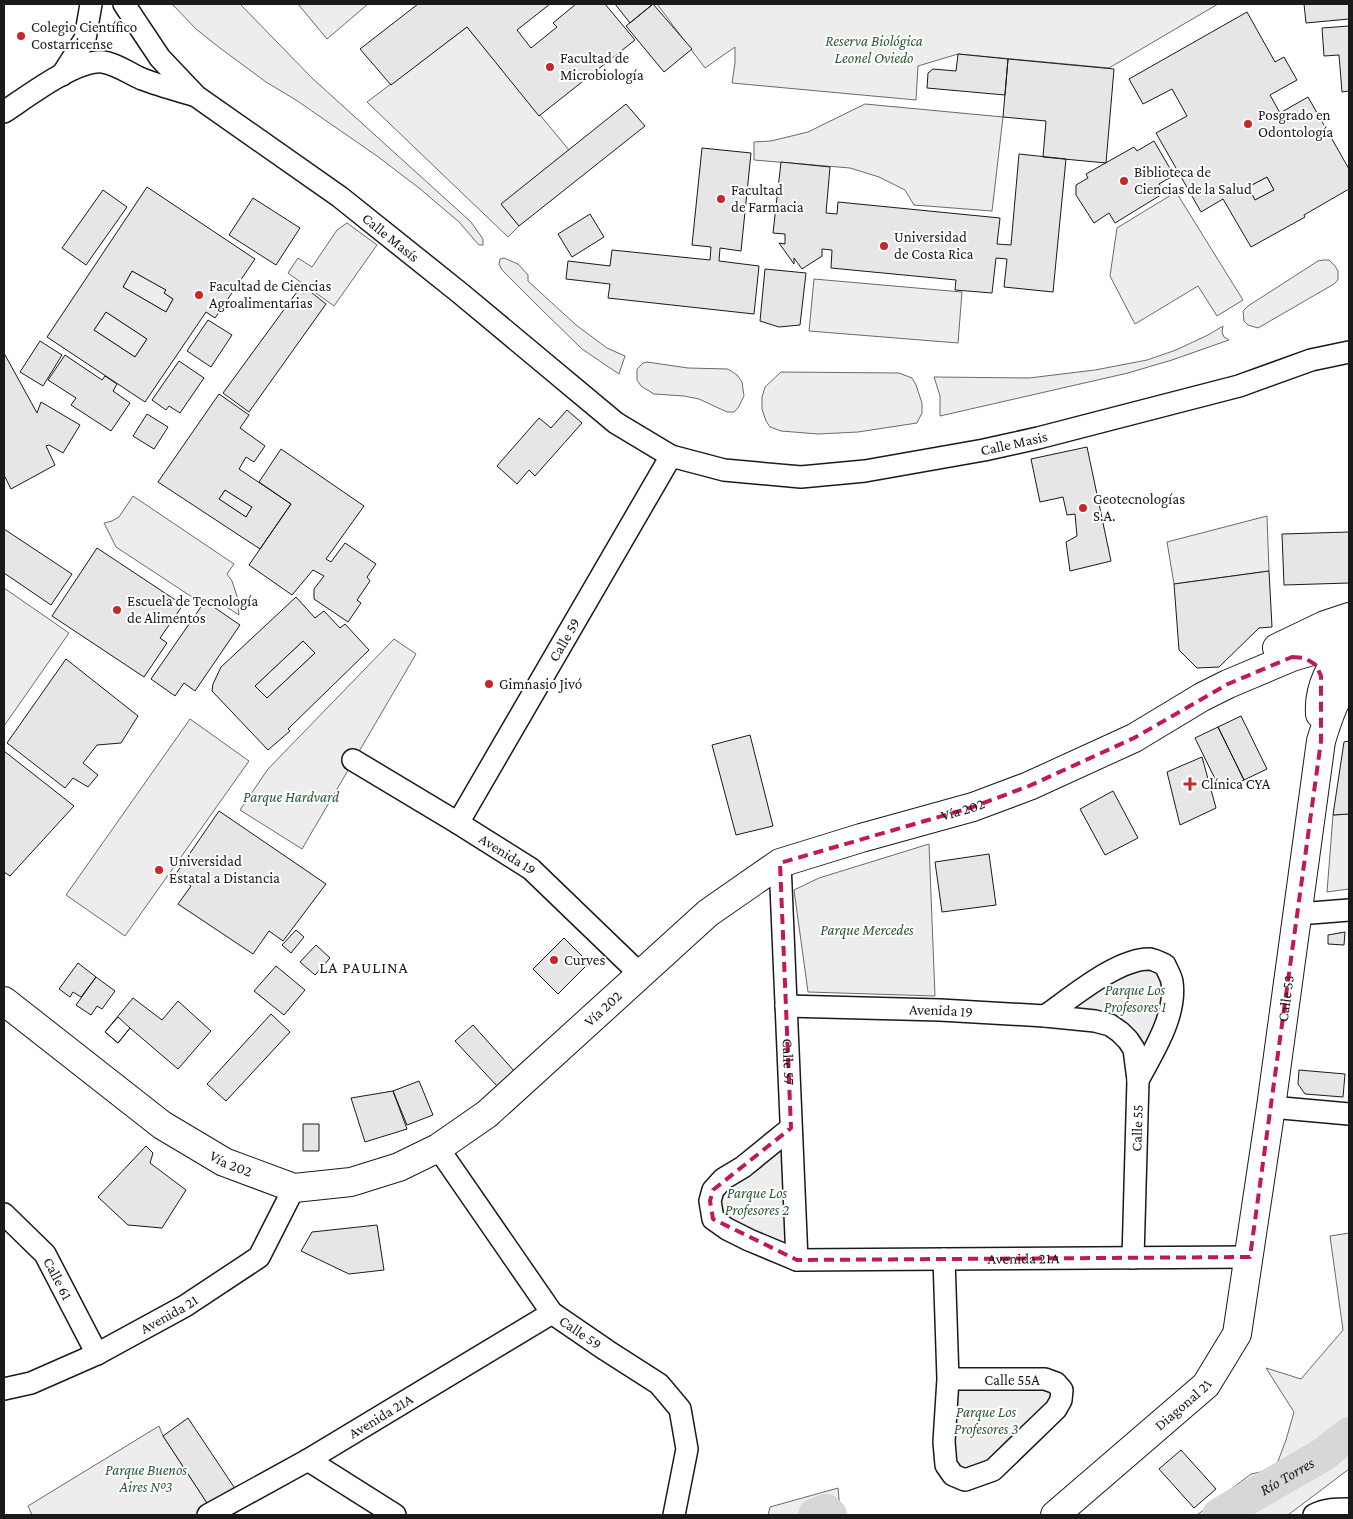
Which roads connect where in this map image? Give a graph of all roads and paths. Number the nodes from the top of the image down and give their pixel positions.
1 (91, 4) edge
2 (124, 4) edge
3 (62, 75) junction
4 (196, 96) junction
5 (4, 112) edge
6 (1349, 352) edge
7 (672, 456) junction
8 (1349, 617) edge
9 (1349, 641) edge
10 (1292, 657) junction
11 (1349, 678) edge
12 (1228, 684) junction
13 (1322, 692) junction
14 (1321, 741) junction
15 (353, 760) dead end
16 (458, 823) junction
17 (780, 862) junction
18 (1349, 910) edge
19 (1298, 914) junction
20 (641, 975) junction
21 (4, 1001) edge
22 (786, 1006) junction
23 (1045, 1016) junction
24 (1095, 1021) joint
25 (1138, 1080) junction
26 (1271, 1107) junction
27 (1349, 1114) edge
28 (791, 1128) junction
29 (438, 1148) junction
30 (294, 1188) junction
31 (4, 1214) edge
32 (1250, 1257) junction
33 (1133, 1258) junction
34 (944, 1259) junction
35 (797, 1260) junction
36 (552, 1313) junction
37 (97, 1354) junction
38 (948, 1380) junction
39 (4, 1389) edge
40 (308, 1460) junction
41 (1349, 1508) edge
42 (208, 1515) edge
43 (394, 1515) edge
44 (674, 1515) edge
45 (1055, 1515) edge
46 (1314, 1515) edge

1 - 3 street
2 - 4 street, Calle Masís
3 - 4 street
3 - 5 street
4 - 7 street, Calle Masís
6 - 7 street, Calle Masis
7 - 16 street, Calle 59
8 - 12 main road, Vía 202
9 - 10 main road, Vía 202
9 - 13 main road, Calle 53
10 - 12 main road, Vía 202
10 - 13 main road
11 - 14 main road, Calle 53
12 - 17 main road, Vía 202
13 - 14 main road, Calle 53
14 - 19 main road, Calle 53
15 - 16 street, Avenida 19
16 - 20 street, Avenida 19
17 - 20 main road, Vía 202
17 - 22 street, Calle 57
18 - 19 street
19 - 26 main road, Calle 53
20 - 29 main road, Vía 202
21 - 30 main road, Vía 202
22 - 23 street, Avenida 19
22 - 28 street, Calle 57
23 - 24 street, Avenida 19
23 - 25 street
24 - 25 street, Calle 55
25 - 33 street, Calle 55
26 - 27 street
26 - 32 main road, Calle 53
28 - 35 street, Calle 57
28 - 35 street
29 - 30 main road, Vía 202
29 - 36 street, Calle 59
30 - 37 street, Avenida 21
31 - 37 street, Calle 61
32 - 33 street, Avenida 21A
32 - 45 main road, Diagonal 21
33 - 34 street, Avenida 21A
34 - 35 street, Avenida 21A
34 - 38 street, Calle 55A
36 - 40 street, Avenida 21A
36 - 44 street, Calle 59
37 - 39 street, Avenida 21
38 - 38 street, Calle 55A
40 - 42 street, Avenida 21A
40 - 43 street
41 - 46 street

